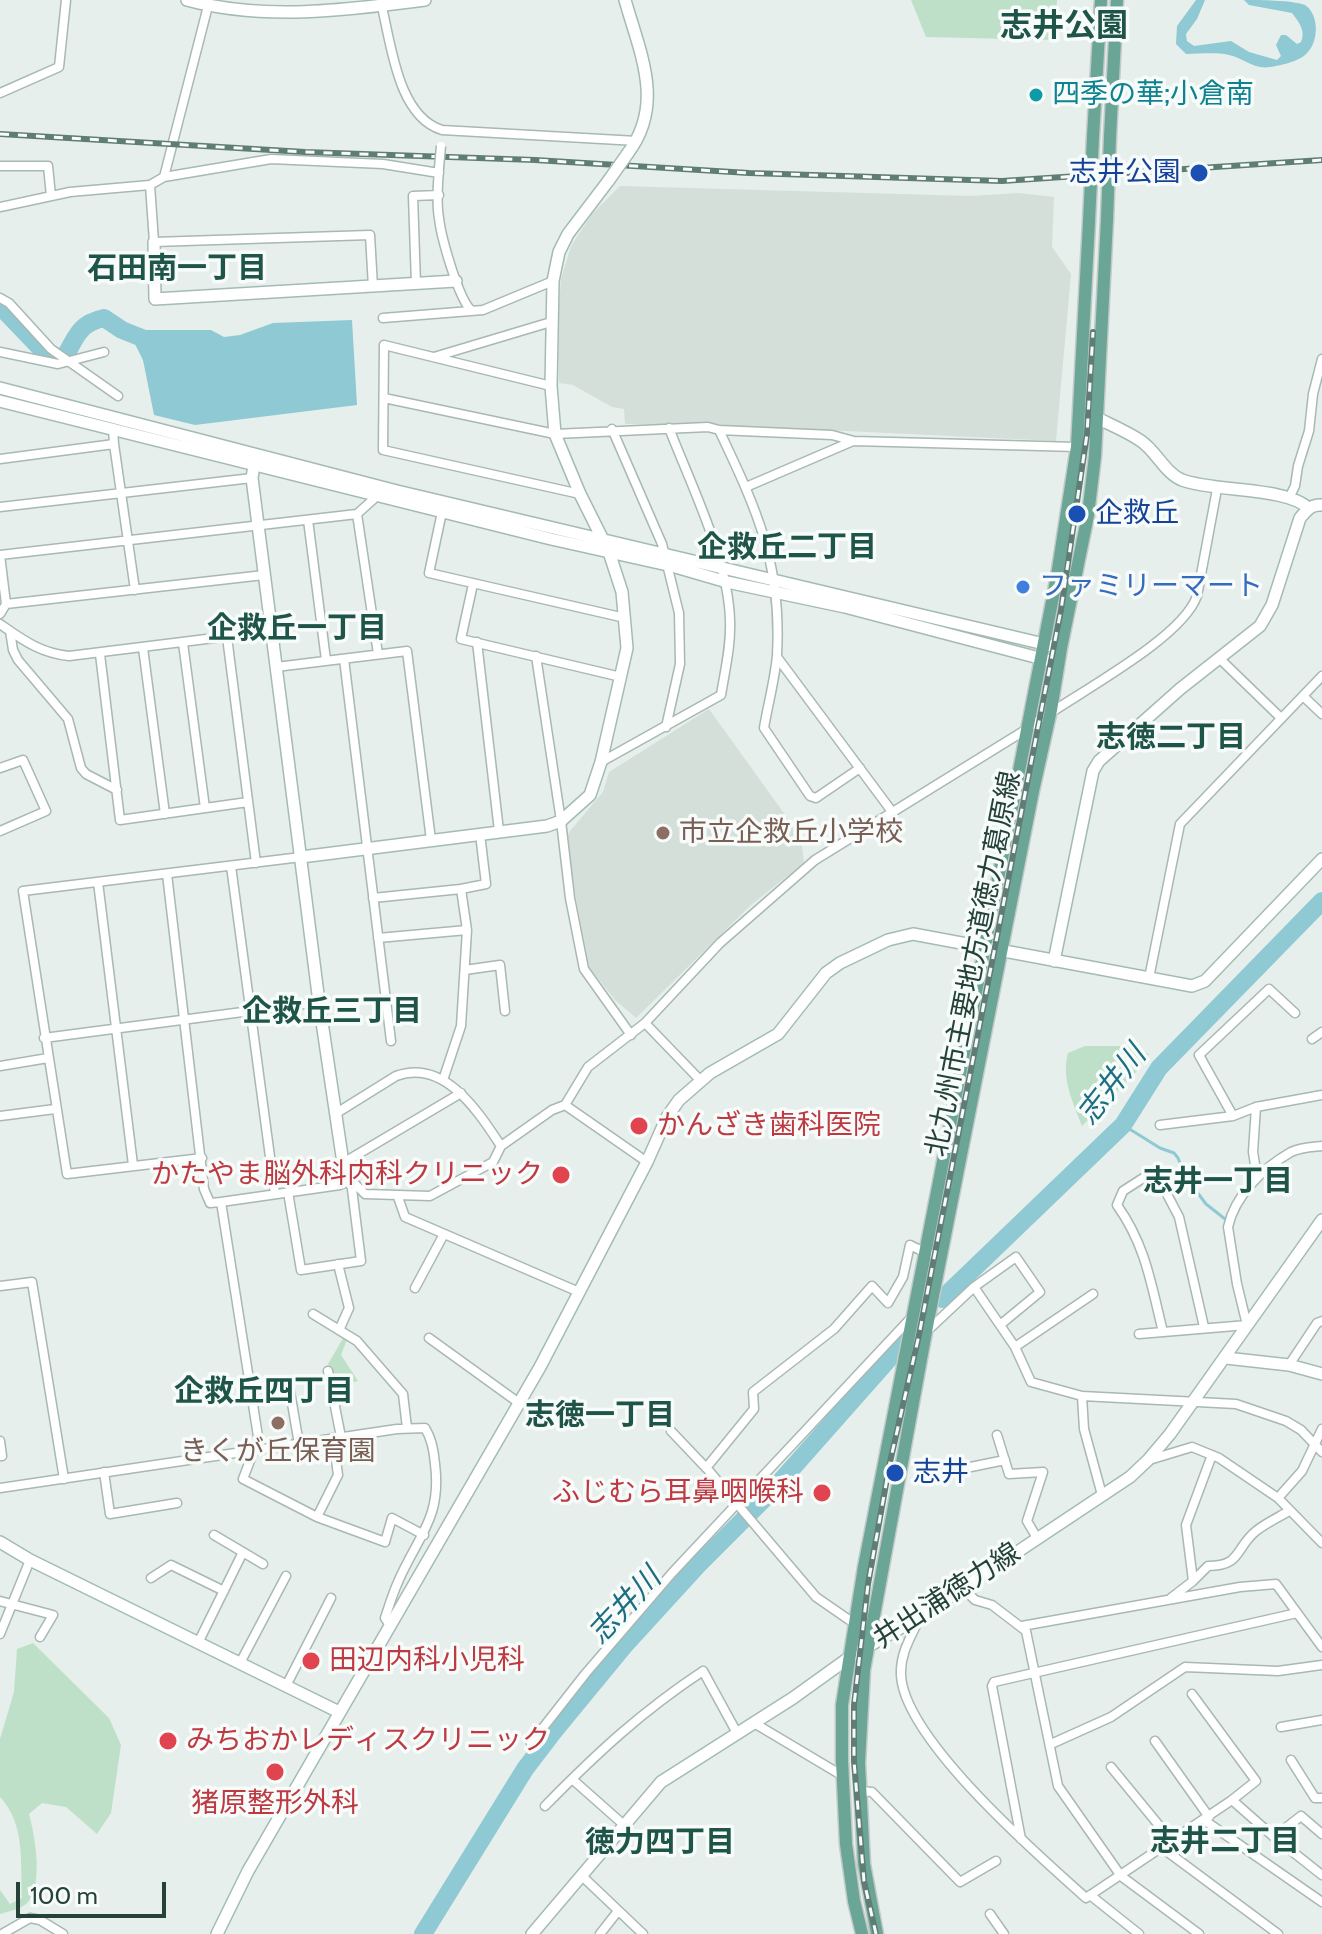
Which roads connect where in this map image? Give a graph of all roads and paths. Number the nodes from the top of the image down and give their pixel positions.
1 (66, 0) edge
2 (187, 0) edge
3 (424, 0) edge
4 (625, 0) edge
5 (1101, 0) edge
6 (1117, 0) edge
7 (381, 3) edge
8 (208, 6) junction
9 (0, 93) edge
10 (442, 130) junction
11 (637, 141) junction
12 (0, 166) edge
13 (439, 170) junction
14 (164, 177) junction
15 (150, 185) junction
16 (439, 195) junction
17 (51, 196) junction
18 (0, 207) edge
19 (154, 242) junction
20 (456, 281) junction
21 (553, 281) junction
22 (416, 284) junction
23 (373, 287) junction
24 (0, 298) edge
25 (473, 312) junction
26 (383, 318) dead end
27 (551, 322) junction
28 (0, 352) edge
29 (104, 352) dead end
30 (434, 357) junction
31 (1322, 359) edge
32 (68, 362) junction
33 (551, 386) junction
34 (0, 388) edge
35 (118, 396) dead end
36 (384, 398) junction
37 (0, 401) edge
38 (1097, 418) junction
39 (669, 428) junction
40 (113, 429) junction
41 (612, 429) junction
42 (719, 430) junction
43 (555, 434) junction
44 (854, 441) junction
45 (114, 444) junction
46 (1077, 447) junction
47 (0, 459) edge
48 (254, 466) junction
49 (746, 487) junction
50 (1217, 489) junction
51 (121, 493) junction
52 (580, 494) junction
53 (377, 496) junction
54 (1290, 496) junction
55 (1322, 505) edge
56 (0, 507) edge
57 (1308, 508) junction
58 (442, 512) junction
59 (357, 514) junction
60 (308, 520) junction
61 (258, 525) junction
62 (128, 540) junction
63 (602, 541) junction
64 (609, 552) junction
65 (0, 555) edge
66 (666, 559) junction
67 (264, 575) junction
68 (722, 575) junction
69 (473, 584) junction
70 (776, 586) junction
71 (135, 590) junction
72 (6, 604) junction
73 (0, 614) edge
74 (625, 618) junction
75 (0, 624) edge
76 (10, 631) junction
77 (271, 631) junction
78 (227, 637) junction
79 (477, 642) junction
80 (183, 643) junction
81 (1043, 643) junction
82 (143, 648) junction
83 (1061, 648) junction
84 (100, 654) junction
85 (378, 654) junction
86 (536, 656) junction
87 (777, 657) junction
88 (1219, 658) junction
89 (344, 659) junction
90 (1041, 659) junction
91 (326, 660) junction
92 (1058, 663) junction
93 (276, 667) junction
94 (1322, 676) edge
95 (621, 677) junction
96 (1303, 696) junction
97 (1051, 710) junction
98 (1322, 714) edge
99 (1281, 718) junction
100 (666, 727) junction
101 (1027, 729) junction
102 (601, 762) junction
103 (0, 768) edge
104 (860, 768) junction
105 (117, 790) junction
106 (248, 802) junction
107 (205, 808) junction
108 (893, 813) junction
109 (165, 814) junction
110 (561, 821) junction
111 (0, 831) edge
112 (499, 831) junction
113 (480, 834) junction
114 (431, 840) junction
115 (367, 848) junction
116 (301, 857) junction
117 (1322, 859) edge
118 (256, 863) junction
119 (231, 866) junction
120 (167, 874) junction
121 (98, 882) junction
122 (461, 889) junction
123 (373, 898) junction
124 (467, 930) junction
125 (378, 938) junction
126 (984, 948) junction
127 (1002, 950) junction
128 (1054, 961) junction
129 (465, 970) junction
130 (1149, 978) junction
131 (319, 1002) junction
132 (251, 1011) junction
133 (505, 1011) dead end
134 (1295, 1013) dead end
135 (185, 1020) junction
136 (645, 1023) junction
137 (116, 1029) junction
138 (1322, 1032) edge
139 (631, 1035) junction
140 (44, 1038) junction
141 (1312, 1039) dead end
142 (391, 1041) dead end
143 (48, 1058) junction
144 (0, 1066) edge
145 (443, 1080) junction
146 (701, 1081) junction
147 (461, 1093) junction
148 (1322, 1095) edge
149 (565, 1105) junction
150 (1256, 1107) junction
151 (55, 1109) junction
152 (335, 1114) junction
153 (0, 1116) edge
154 (1233, 1116) junction
155 (1160, 1125) dead end
156 (501, 1146) junction
157 (1322, 1146) edge
158 (202, 1158) junction
159 (647, 1162) junction
160 (343, 1163) junction
161 (133, 1165) junction
162 (1257, 1177) junction
163 (351, 1180) junction
164 (288, 1192) junction
165 (275, 1194) junction
166 (398, 1197) junction
167 (221, 1202) junction
168 (1322, 1220) edge
169 (444, 1234) junction
170 (924, 1252) junction
171 (941, 1256) junction
172 (338, 1264) junction
173 (0, 1286) edge
174 (974, 1287) junction
175 (415, 1288) dead end
176 (579, 1292) junction
177 (1093, 1294) dead end
178 (313, 1314) dead end
179 (914, 1316) junction
180 (1322, 1321) edge
181 (1000, 1325) junction
182 (1247, 1325) junction
183 (1204, 1327) junction
184 (340, 1328) junction
185 (926, 1332) junction
186 (1163, 1332) junction
187 (1139, 1334) dead end
188 (429, 1338) dead end
189 (1015, 1347) junction
190 (1226, 1358) junction
191 (1289, 1365) junction
192 (328, 1371) dead end
193 (1322, 1374) edge
194 (289, 1386) dead end
195 (1082, 1396) junction
196 (519, 1403) junction
197 (1190, 1403) junction
198 (407, 1428) junction
199 (1322, 1429) edge
200 (671, 1431) dead end
201 (997, 1435) dead end
202 (337, 1438) junction
203 (0, 1441) edge
204 (299, 1444) junction
205 (1315, 1444) junction
206 (257, 1450) junction
207 (1322, 1452) edge
208 (1212, 1455) junction
209 (0, 1456) edge
210 (1005, 1460) junction
211 (1148, 1460) junction
212 (706, 1468) junction
213 (104, 1472) junction
214 (941, 1473) dead end
215 (64, 1479) junction
216 (0, 1488) edge
217 (1102, 1495) junction
218 (1278, 1498) junction
219 (177, 1503) dead end
220 (737, 1503) junction
221 (1289, 1511) junction
222 (317, 1517) junction
223 (214, 1535) dead end
224 (424, 1535) junction
225 (1037, 1538) junction
226 (0, 1542) edge
227 (1322, 1543) edge
228 (243, 1552) junction
229 (30, 1560) junction
230 (263, 1564) dead end
231 (286, 1576) dead end
232 (151, 1578) dead end
233 (1193, 1581) junction
234 (962, 1587) junction
235 (224, 1591) junction
236 (331, 1598) dead end
237 (1171, 1599) junction
238 (0, 1601) edge
239 (11, 1606) junction
240 (1297, 1613) junction
241 (921, 1616) junction
242 (389, 1624) junction
243 (855, 1624) junction
244 (1022, 1626) junction
245 (0, 1634) edge
246 (40, 1637) dead end
247 (198, 1643) junction
248 (868, 1647) junction
249 (1322, 1647) edge
250 (850, 1657) junction
251 (240, 1663) junction
252 (1322, 1665) edge
253 (1034, 1672) junction
254 (286, 1686) junction
255 (1192, 1694) dead end
256 (339, 1712) junction
257 (1322, 1720) edge
258 (754, 1723) junction
259 (1281, 1727) dead end
260 (737, 1733) junction
261 (1155, 1741) dead end
262 (531, 1743) dead end
263 (1051, 1744) junction
264 (1291, 1760) dead end
265 (1111, 1767) dead end
266 (843, 1776) junction
267 (572, 1779) junction
268 (860, 1791) junction
269 (1322, 1798) edge
270 (1232, 1800) junction
271 (545, 1806) dead end
272 (1206, 1818) junction
273 (624, 1825) junction
274 (1322, 1834) edge
275 (1274, 1837) junction
276 (1021, 1840) junction
277 (1171, 1840) junction
278 (1161, 1847) junction
279 (996, 1861) dead end
280 (1322, 1875) edge
281 (582, 1876) junction
282 (1121, 1876) junction
283 (1090, 1895) junction
284 (1322, 1902) edge
285 (618, 1911) junction
286 (990, 1914) dead end
287 (221, 1932) edge
288 (2, 1934) edge
289 (63, 1934) edge
290 (532, 1934) edge
291 (600, 1934) edge
292 (643, 1934) edge
293 (862, 1934) edge
294 (877, 1934) edge
295 (1004, 1934) edge
296 (1139, 1934) edge
297 (1199, 1934) edge
298 (1278, 1934) edge

1 - 9 street
2 - 8 street
3 - 7 street
4 - 11 street
5 - 46 main road, 北九州市主要地方道徳力葛原線, bridge
6 - 38 main road, 北九州市主要地方道徳力葛原線, bridge
7 - 8 street
7 - 10 street
8 - 14 street
10 - 11 street
10 - 13 street, bridge
11 - 21 street, bridge
12 - 17 street
13 - 14 street
13 - 16 street
14 - 15 street
15 - 17 street
15 - 19 street
16 - 20 street
16 - 22 street
17 - 18 street
19 - 23 street
19 - 23 street
20 - 22 street
20 - 25 street
21 - 25 street
21 - 27 street
22 - 23 street
24 - 32 street
25 - 26 street
27 - 30 street
27 - 33 street
28 - 32 street
29 - 32 street
30 - 33 street
30 - 36 street
31 - 54 street
32 - 35 street
33 - 43 street
34 - 48 street
36 - 43 street
36 - 52 street
37 - 40 street
38 - 50 street
38 - 83 main road, 北九州市主要地方道徳力葛原線
39 - 41 street
39 - 42 street
39 - 68 street
40 - 45 street
40 - 48 street
41 - 43 street
41 - 66 street
42 - 44 street
42 - 49 street
43 - 52 street
44 - 46 street
44 - 49 street
45 - 47 street
45 - 51 street
46 - 81 main road, 北九州市主要地方道徳力葛原線
48 - 51 street
48 - 53 street
48 - 61 street
48 - 63 street
49 - 70 street
50 - 54 street
50 - 97 street
51 - 56 street
51 - 62 street
52 - 63 street
53 - 58 street
53 - 59 street
54 - 57 street
55 - 57 street
57 - 88 street
58 - 64 street
58 - 69 street
59 - 60 street
59 - 85 street
60 - 61 street
60 - 91 street
61 - 62 street
61 - 67 street
62 - 65 street
62 - 71 street
63 - 64 street
63 - 66 street
64 - 66 street
64 - 74 street
65 - 72 street
66 - 68 street
66 - 100 street
67 - 71 street
67 - 77 street
68 - 70 street
68 - 100 street
69 - 74 street
69 - 79 street
70 - 81 street
70 - 87 street
70 - 90 street
71 - 72 street
72 - 73 street
74 - 95 street
75 - 76 street
76 - 84 street
76 - 105 street
77 - 78 street
77 - 93 street
78 - 80 street
78 - 106 street
79 - 86 street
79 - 112 street
80 - 82 street
80 - 107 street
81 - 83 street
81 - 90 main road, 北九州市主要地方道徳力葛原線
82 - 84 street
82 - 109 street
83 - 92 main road, 北九州市主要地方道徳力葛原線
84 - 105 street
85 - 89 street
85 - 114 street
86 - 95 street
86 - 110 street
87 - 104 street
87 - 104 street
88 - 99 street
88 - 128 street
89 - 91 street
89 - 115 street
90 - 92 street
90 - 101 main road, 北九州市主要地方道徳力葛原線
91 - 93 street
92 - 97 main road, 北九州市主要地方道徳力葛原線
93 - 116 street
94 - 96 street
95 - 102 street
96 - 98 street
96 - 99 street
97 - 101 street
97 - 127 main road, 北九州市主要地方道徳力葛原線
99 - 130 street
100 - 102 street
101 - 108 street
101 - 126 main road, 北九州市主要地方道徳力葛原線
102 - 110 street
103 - 111 street
104 - 108 street
105 - 109 street
106 - 107 street
106 - 118 street
107 - 109 street
108 - 136 street
110 - 112 street
110 - 139 street
112 - 113 street
113 - 114 street
113 - 122 street
114 - 115 street
115 - 116 street
115 - 123 street
116 - 118 street
116 - 131 street
117 - 130 street
118 - 119 street
119 - 120 street
119 - 132 street
120 - 121 street
120 - 135 street
121 - 137 street
121 - 140 street
122 - 123 street
122 - 124 street
123 - 125 street
124 - 125 street
124 - 129 street
125 - 142 street
126 - 127 street
126 - 146 street
126 - 170 main road, 北九州市主要地方道徳力葛原線
127 - 128 street
127 - 171 main road, 北九州市主要地方道徳力葛原線
128 - 130 street
129 - 133 street
129 - 145 street
131 - 132 street
131 - 152 street
132 - 135 street
132 - 165 street
134 - 154 street
135 - 137 street
135 - 158 street
136 - 139 street
136 - 146 street
137 - 140 street
137 - 161 street
138 - 141 street
139 - 149 street
140 - 143 street
143 - 144 street
143 - 151 street
145 - 147 street
145 - 152 street
146 - 159 street
147 - 156 street
147 - 160 street
148 - 150 street
149 - 156 street
149 - 159 street
150 - 154 street
150 - 162 street
151 - 153 street
151 - 161 street
152 - 160 street
154 - 155 street
156 - 166 street
157 - 162 street
158 - 161 street
158 - 167 street
159 - 176 street
160 - 163 street
162 - 182 street
163 - 164 street
163 - 166 street
163 - 172 street
164 - 165 street
164 - 172 street
165 - 167 street
166 - 169 street
167 - 206 street
168 - 182 street, 井出浦徳力線
169 - 175 street
169 - 176 street
170 - 171 street
170 - 179 main road, 北九州市主要地方道徳力葛原線
170 - 212 street
171 - 185 main road, 北九州市主要地方道徳力葛原線
172 - 184 street
173 - 215 street
174 - 181 street
174 - 181 street
174 - 185 street
176 - 196 street
177 - 189 street
178 - 184 street
179 - 220 street
179 - 243 main road, 北九州市主要地方道徳力葛原線
180 - 191 street
181 - 189 street
182 - 183 street
182 - 190 street, 井出浦徳力線
183 - 186 street
183 - 186 street
184 - 198 street
185 - 248 main road, 北九州市主要地方道徳力葛原線
186 - 187 street
188 - 196 street
189 - 195 street
190 - 191 street
190 - 197 street, 井出浦徳力線
191 - 193 street
192 - 202 street
194 - 204 street
195 - 197 street
195 - 217 street
196 - 242 street
197 - 205 street
197 - 211 street, 井出浦徳力線
198 - 202 street
198 - 224 street
199 - 205 street
200 - 212 street
201 - 210 street
202 - 204 street
202 - 222 street
203 - 209 street
204 - 206 street
205 - 207 street
205 - 218 street
206 - 213 street
206 - 222 street
208 - 211 street
208 - 218 street
208 - 233 street
210 - 214 street
210 - 225 street
211 - 217 street, 井出浦徳力線
212 - 220 street
213 - 215 street
213 - 219 street
215 - 216 street
217 - 225 street, 井出浦徳力線
218 - 221 street
220 - 243 street
220 - 262 street
221 - 227 street
221 - 233 street
222 - 224 street
223 - 228 street
224 - 242 street
225 - 234 street, 井出浦徳力線
226 - 229 street
228 - 230 street
228 - 235 street
229 - 239 street
229 - 247 street
231 - 251 street
232 - 235 street
233 - 237 street
234 - 241 street, 井出浦徳力線
234 - 244 street
235 - 247 street
236 - 254 street
237 - 240 street
237 - 244 street
238 - 239 street
239 - 245 street
239 - 246 street
240 - 249 street
240 - 253 street
241 - 248 street, 井出浦徳力線
241 - 276 street
242 - 256 street
243 - 250 main road, 北九州市主要地方道徳力葛原線
244 - 253 street
247 - 251 street
248 - 250 street, 井出浦徳力線
248 - 268 main road, 北九州市主要地方道徳力葛原線
250 - 258 street, 井出浦徳力線
250 - 266 main road, 北九州市主要地方道徳力葛原線
251 - 254 street
252 - 263 street
253 - 263 street
253 - 276 street
254 - 256 street
255 - 270 street
256 - 287 street
257 - 259 street
258 - 260 street, 井出浦徳力線
258 - 266 street
260 - 267 street
260 - 273 street, 井出浦徳力線
261 - 272 street
263 - 282 street
264 - 269 street
265 - 277 street
266 - 293 main road, 北九州市主要地方道徳力葛原線
267 - 271 street
267 - 273 street
268 - 279 street
268 - 294 main road, 北九州市主要地方道徳力葛原線
270 - 272 street
270 - 275 street
272 - 277 street
272 - 284 street
273 - 281 street, 井出浦徳力線
274 - 275 street
275 - 280 street
276 - 283 street
277 - 278 street
278 - 282 street
278 - 298 street
281 - 285 street
281 - 290 street, 井出浦徳力線
282 - 283 street
282 - 297 street
283 - 296 street
285 - 291 street
285 - 292 street
286 - 295 street
288 - 289 street

